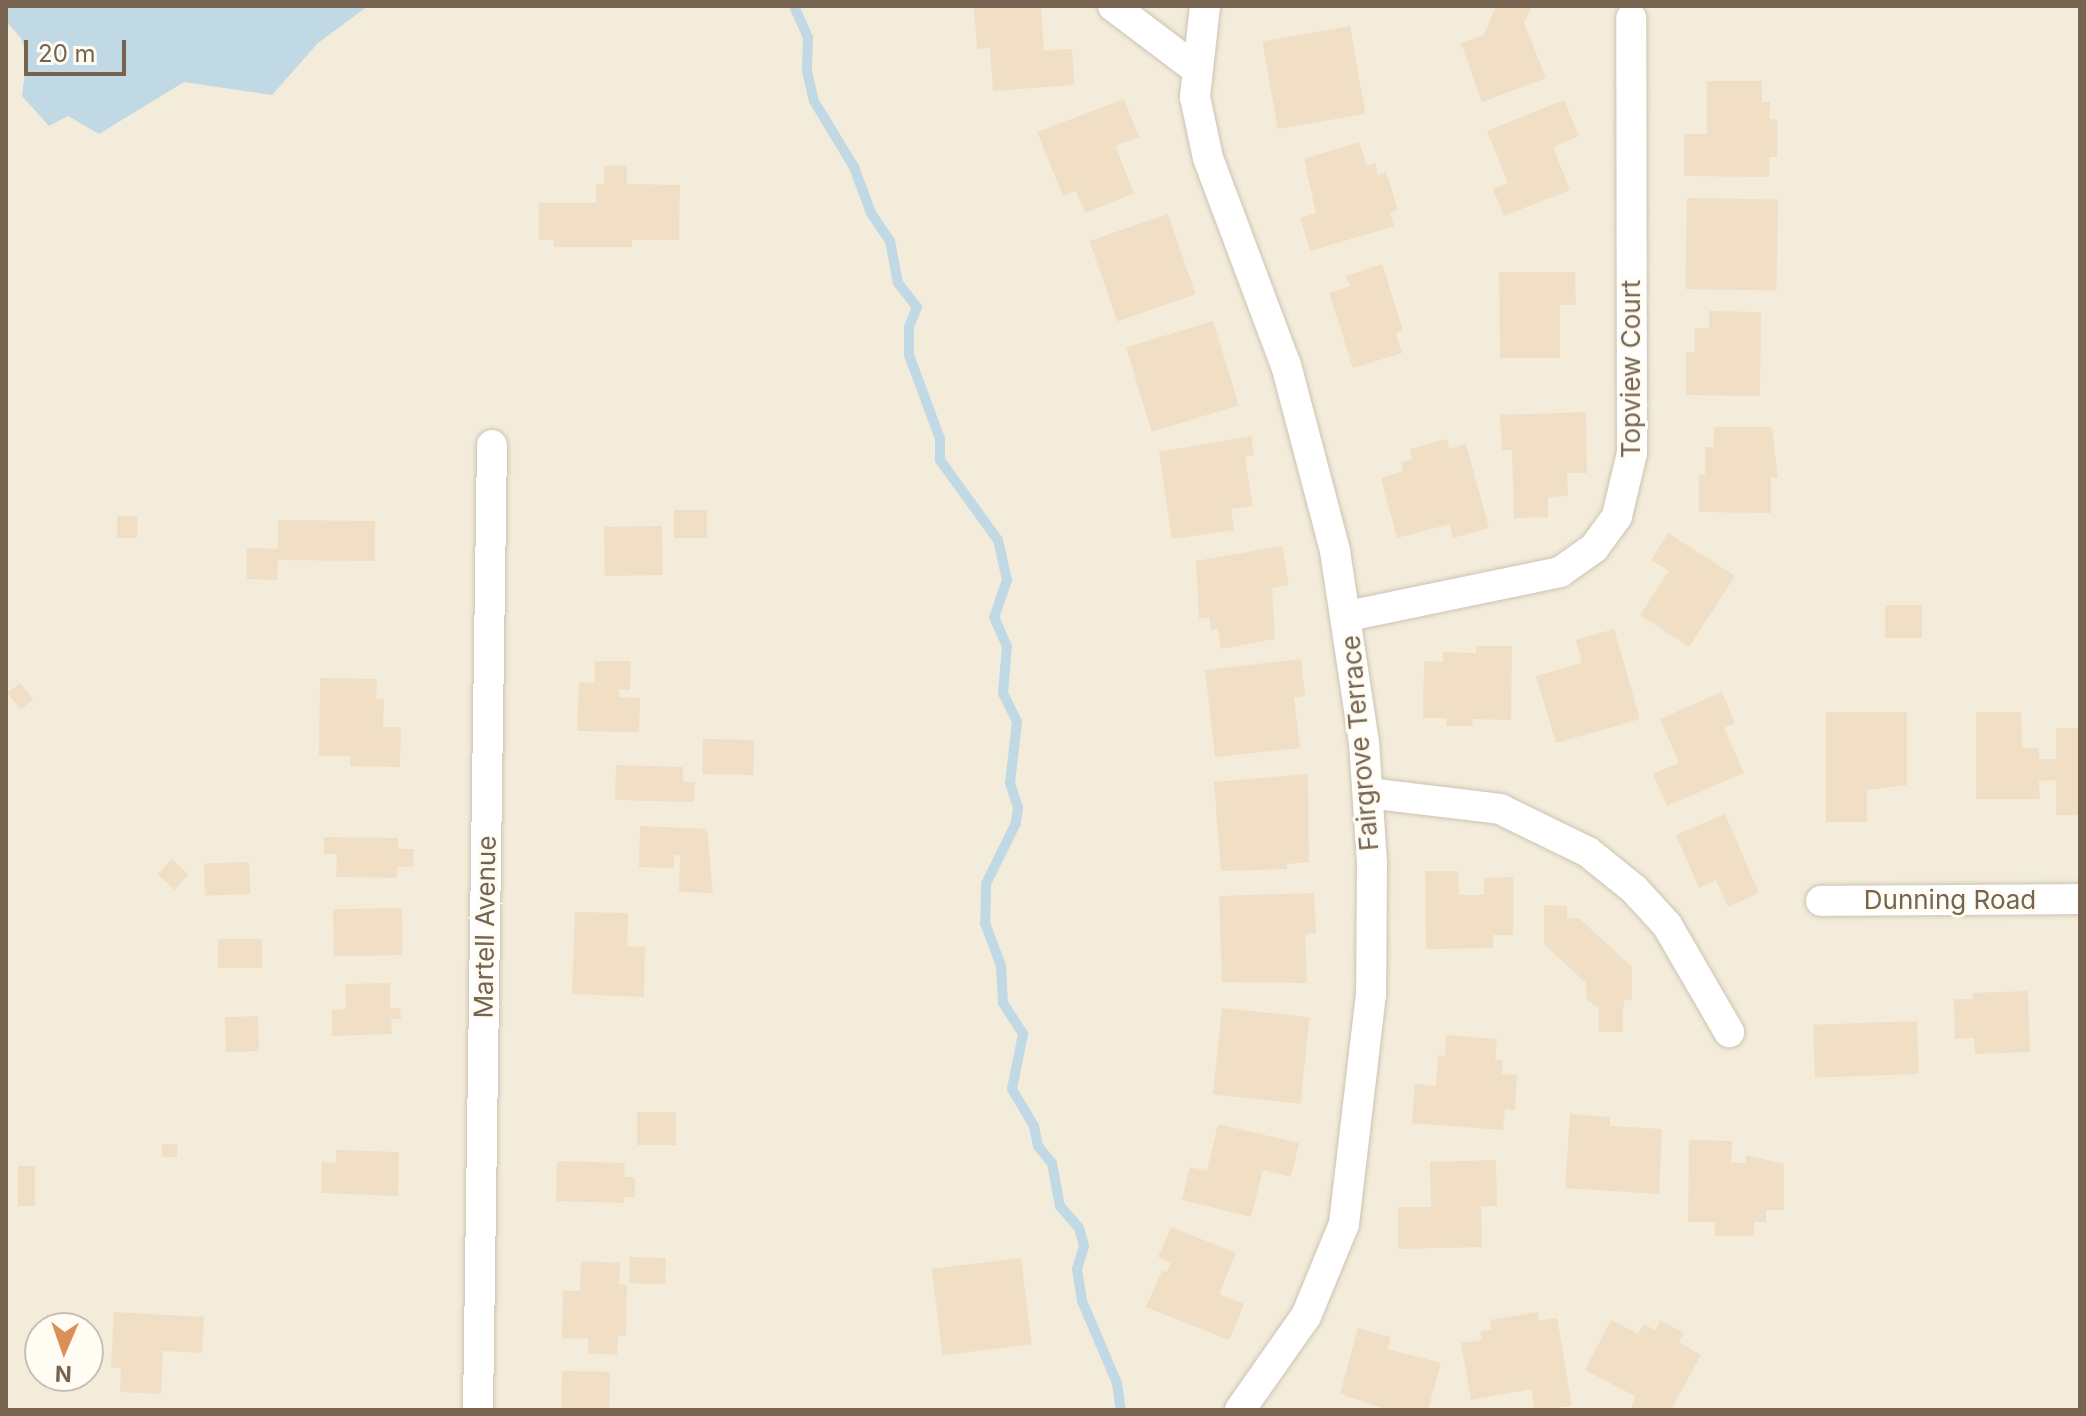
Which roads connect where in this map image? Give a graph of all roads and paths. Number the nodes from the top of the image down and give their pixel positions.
1 (1113, 6) edge
2 (1205, 6) edge
3 (1631, 18) dead end
4 (1195, 68) junction
5 (492, 445) dead end
6 (1348, 616) junction
7 (1368, 793) junction
8 (2080, 899) edge
9 (1821, 901) dead end
10 (1729, 1032) dead end
11 (478, 1410) edge
12 (1240, 1410) edge

1 - 4 street
2 - 4 street, Fairgrove Terrace
3 - 6 street, Topview Court
4 - 6 street, Fairgrove Terrace
5 - 11 street, Martell Avenue
6 - 7 street, Fairgrove Terrace
7 - 10 street
7 - 12 street, Fairgrove Terrace
8 - 9 street, Dunning Road

